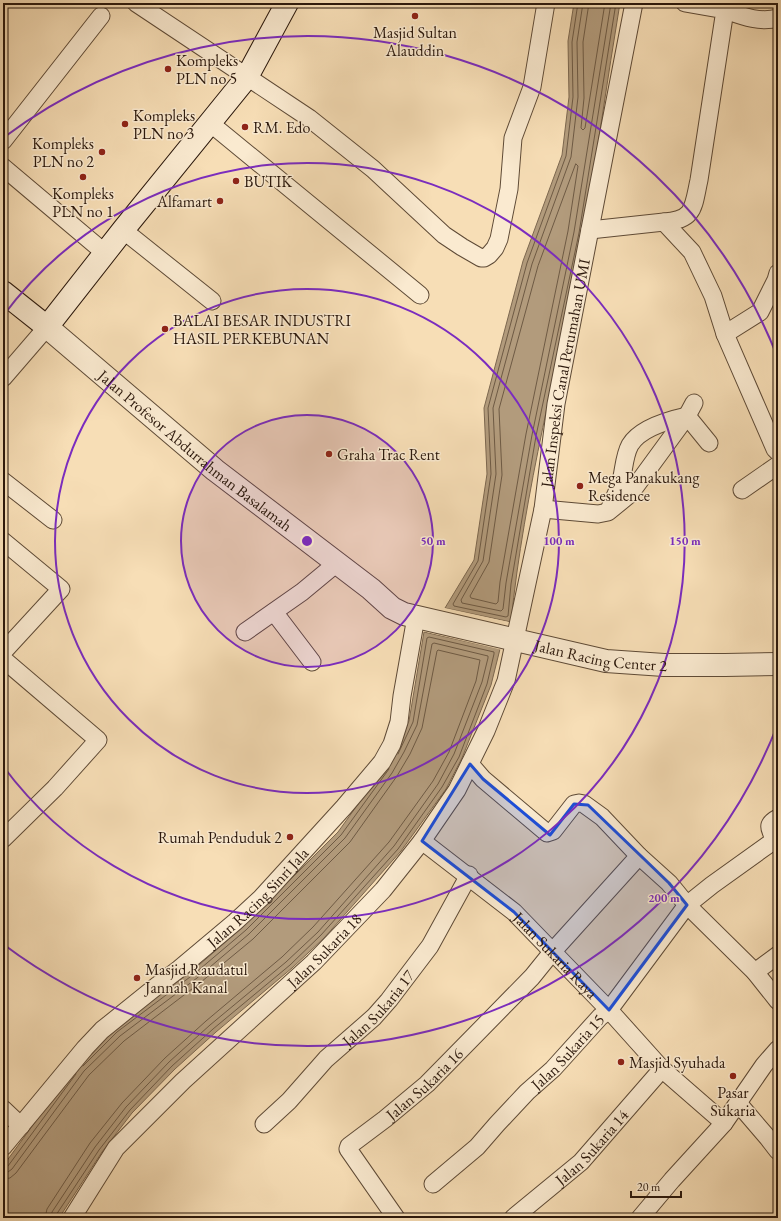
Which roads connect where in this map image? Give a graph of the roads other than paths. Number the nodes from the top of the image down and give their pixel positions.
1 (136, 3) edge
2 (287, 3) edge
3 (546, 3) edge
4 (634, 3) edge
5 (685, 3) edge
6 (725, 7) edge
7 (101, 16) dead end
8 (778, 18) edge
9 (247, 77) junction
10 (210, 122) junction
11 (3, 141) edge
12 (3, 167) edge
13 (664, 222) junction
14 (123, 230) junction
15 (590, 230) junction
16 (105, 253) junction
17 (778, 273) edge
18 (3, 292) edge
19 (420, 295) dead end
20 (212, 301) dead end
21 (47, 328) junction
22 (725, 334) junction
23 (3, 378) edge
24 (690, 409) junction
25 (709, 443) dead end
26 (778, 452) edge
27 (778, 465) edge
28 (3, 481) edge
29 (742, 490) dead end
30 (543, 509) junction
31 (608, 512) junction
32 (54, 520) dead end
33 (3, 541) edge
34 (336, 563) junction
35 (274, 612) junction
36 (421, 618) junction
37 (245, 632) dead end
38 (511, 639) junction
39 (3, 652) edge
40 (3, 659) edge
41 (312, 662) dead end
42 (778, 664) edge
43 (470, 764) junction
44 (778, 818) edge
45 (3, 839) edge
46 (422, 841) junction
47 (639, 856) junction
48 (468, 876) junction
49 (687, 906) junction
50 (553, 951) junction
51 (778, 956) edge
52 (755, 972) junction
53 (778, 1001) edge
54 (609, 1010) junction
55 (778, 1049) edge
56 (662, 1069) junction
57 (738, 1103) junction
58 (3, 1109) edge
59 (724, 1123) junction
60 (264, 1124) dead end
61 (21, 1126) junction
62 (4, 1141) edge
63 (778, 1151) edge
64 (433, 1184) dead end
65 (72, 1218) edge
66 (396, 1218) edge
67 (513, 1218) edge
68 (640, 1218) edge

1 - 9 street
2 - 9 street
3 - 9 street
4 - 15 street, Jalan Inspeksi Canal Perumahan UMI
5 - 6 street
6 - 8 street
6 - 13 street
7 - 11 street
9 - 10 street
10 - 14 street
10 - 19 street
12 - 16 street
13 - 15 street
13 - 22 street
14 - 16 street
14 - 20 street
15 - 30 street, Jalan Inspeksi Canal Perumahan UMI
16 - 21 street
17 - 22 street
18 - 21 street, Jalan Profesor Abdurrahman Basalamah
21 - 23 street
21 - 34 street, Jalan Profesor Abdurrahman Basalamah
22 - 26 street
24 - 25 street
24 - 31 street
24 - 31 street
27 - 29 street
28 - 32 street
30 - 31 street
30 - 38 street, Jalan Inspeksi Canal Perumahan UMI
33 - 39 street
34 - 35 street
34 - 36 street, Jalan Profesor Abdurrahman Basalamah
35 - 37 street
35 - 41 street
36 - 38 street, Jalan Racing Center 2
36 - 61 street, Jalan Racing Sinri Jala
38 - 42 street, Jalan Racing Center 2
38 - 43 street, Jalan Sukaria 18
40 - 45 street
43 - 46 street, Jalan Sukaria 18
43 - 47 street
44 - 49 street, Jalan Sukaria 15
46 - 48 street, Jalan Sukaria Raya
46 - 65 street, Jalan Sukaria 18
47 - 49 street
47 - 50 street
48 - 50 street, Jalan Sukaria Raya
48 - 60 street, Jalan Sukaria 17
49 - 52 street
49 - 54 street, Jalan Sukaria 15
50 - 54 street, Jalan Sukaria Raya
50 - 66 street, Jalan Sukaria 16
51 - 52 street
52 - 53 street
54 - 56 street, Jalan Sukaria Raya
54 - 64 street, Jalan Sukaria 15
55 - 57 street
56 - 59 street, Jalan Sukaria Raya
56 - 67 street, Jalan Sukaria 14
57 - 59 street
57 - 63 street
58 - 61 street
59 - 68 street
61 - 62 street, Jalan Racing Sinri Jala

